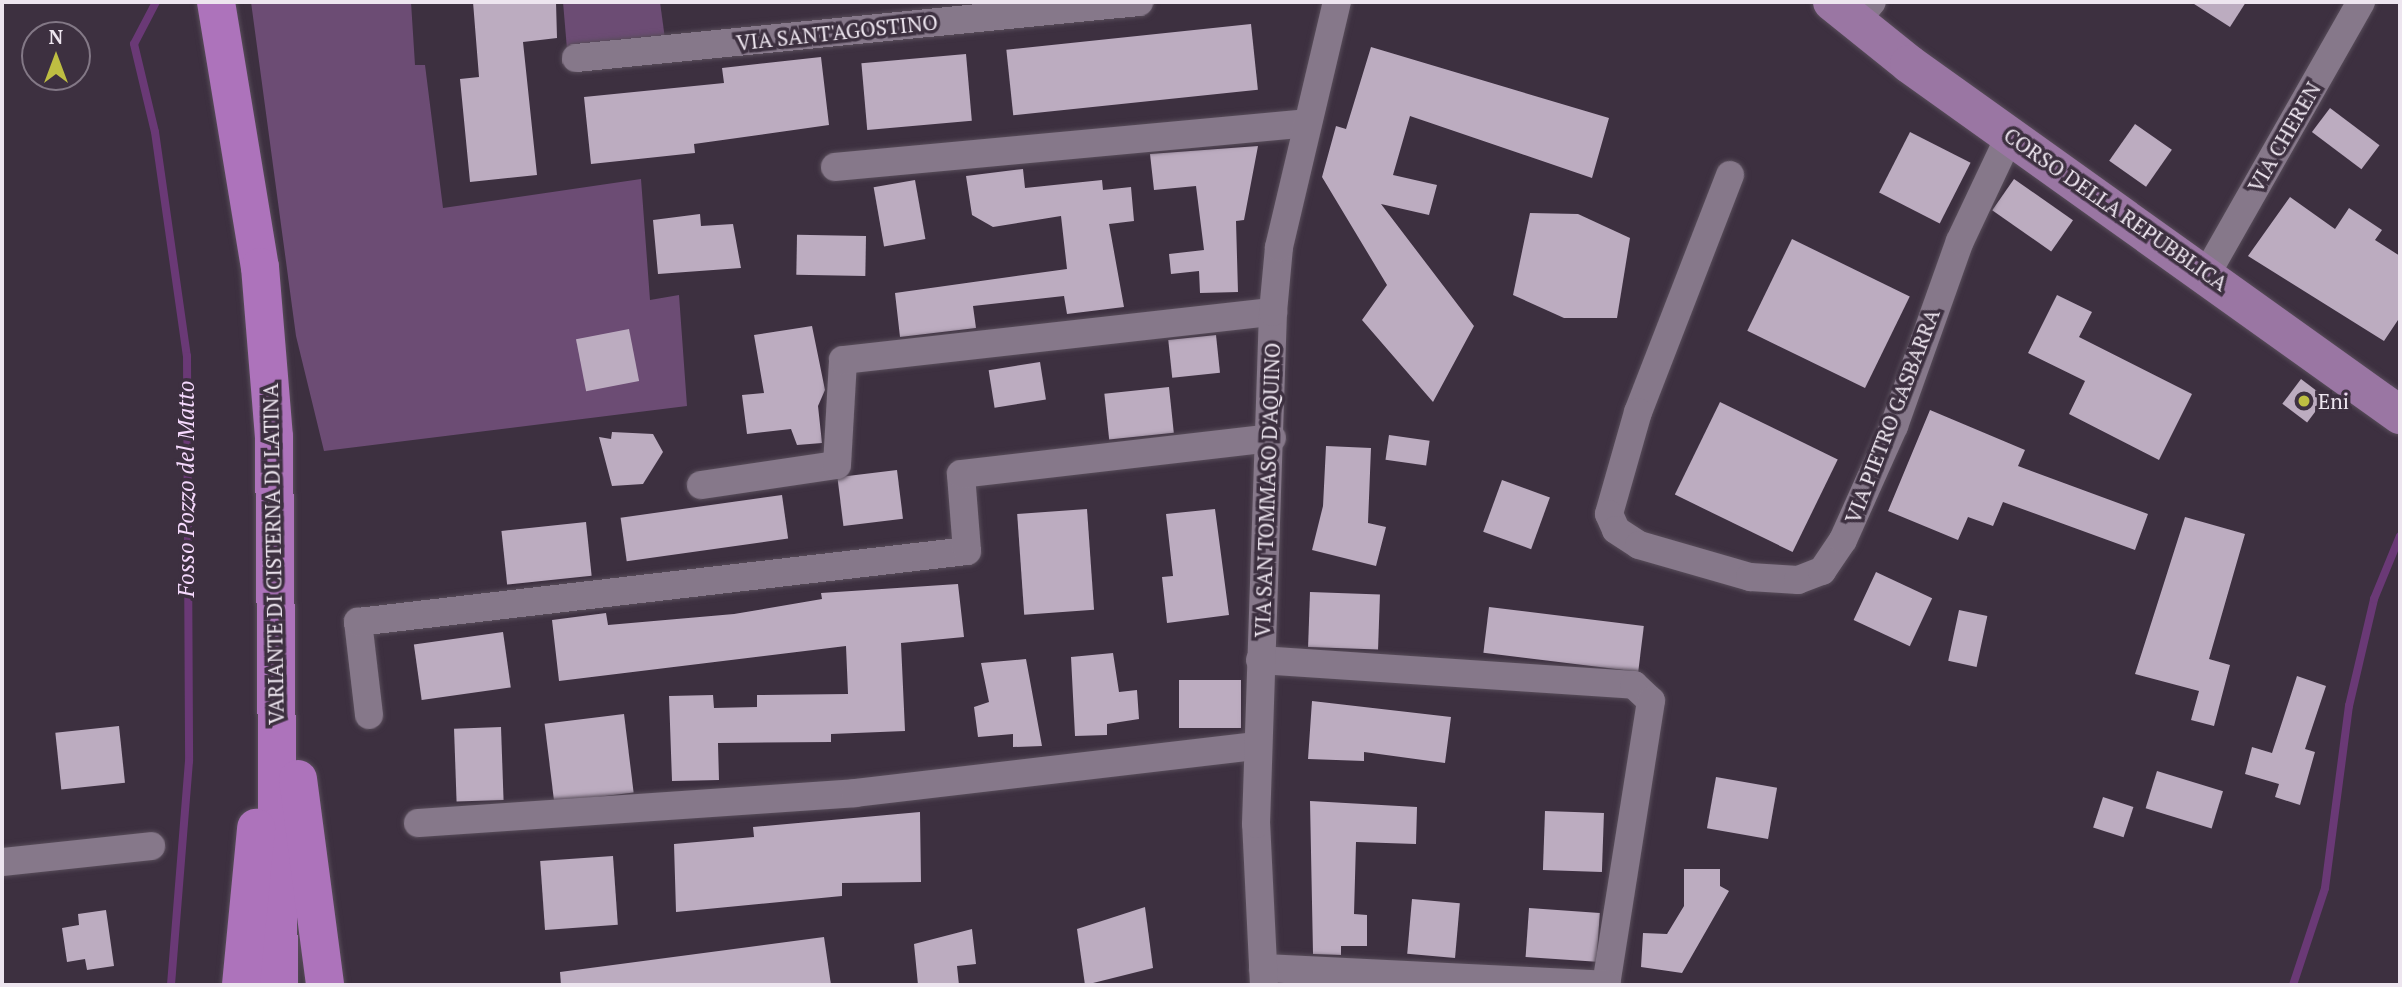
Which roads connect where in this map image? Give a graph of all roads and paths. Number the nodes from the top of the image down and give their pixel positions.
1 (216, 2) edge
2 (1139, 2) edge
3 (1337, 2) edge
4 (2361, 2) edge
5 (1853, 9) edge
6 (576, 58) dead end
7 (1306, 123) junction
8 (2010, 135) junction
9 (835, 167) dead end
10 (1730, 176) dead end
11 (2207, 273) junction
12 (1273, 312) junction
13 (2400, 415) edge
14 (1272, 438) junction
15 (701, 485) dead end
16 (276, 610) junction
17 (1260, 660) junction
18 (369, 715) dead end
19 (1257, 746) junction
20 (418, 822) dead end
21 (151, 846) dead end
22 (2, 862) edge
23 (1264, 976) edge
24 (241, 985) edge
25 (279, 985) edge
26 (325, 985) edge
27 (1606, 985) edge

1 - 16 main road, VARIANTE DI CISTERNA DI LATINA
2 - 6 street, VIA SANT'AGOSTINO
3 - 7 street, VIA SAN TOMMASO D'AQUINO
4 - 11 street, VIA CHEREN
5 - 8 street, CORSO DELLA REPUBBLICA
7 - 9 street
7 - 12 street, VIA SAN TOMMASO D'AQUINO
8 - 10 street, VIA PIETRO GASBARRA
8 - 11 street, CORSO DELLA REPUBBLICA
11 - 13 street, CORSO DELLA REPUBBLICA
12 - 14 street, VIA SAN TOMMASO D'AQUINO
12 - 15 street
14 - 17 street, VIA SAN TOMMASO D'AQUINO
14 - 18 street
16 - 24 main road
16 - 25 main road, VARIANTE DI CISTERNA DI LATINA
16 - 26 main road
17 - 19 street, VIA SAN TOMMASO D'AQUINO
17 - 27 street
19 - 20 street
19 - 23 street, VIA SAN TOMMASO D'AQUINO
21 - 22 street
23 - 27 street

